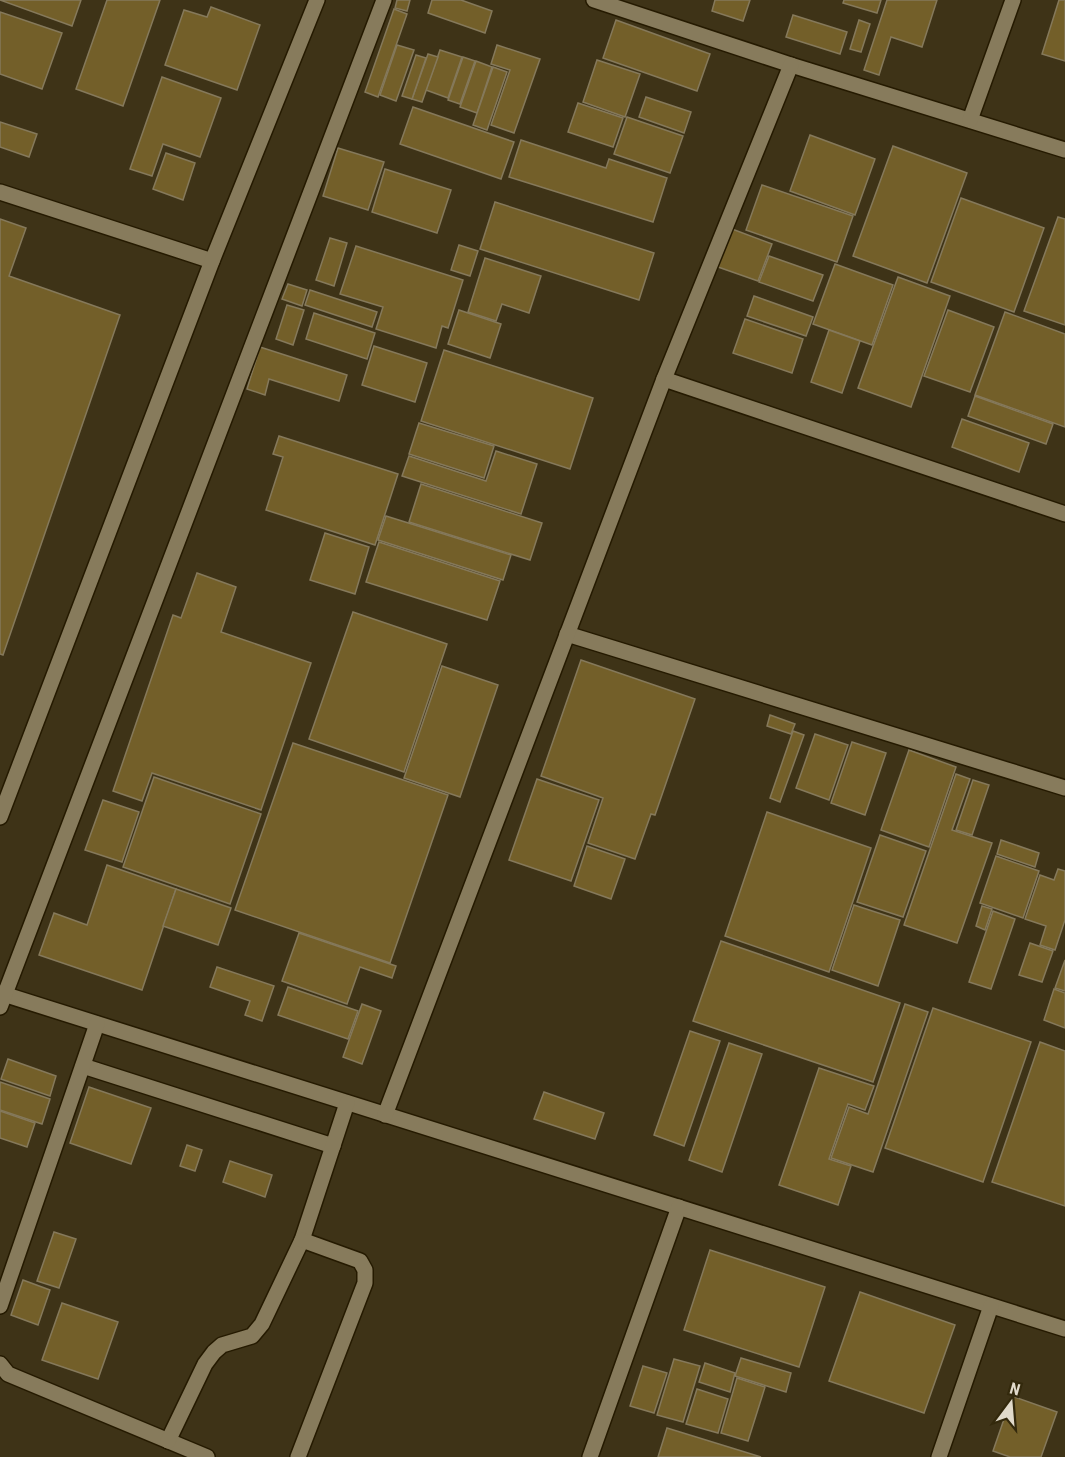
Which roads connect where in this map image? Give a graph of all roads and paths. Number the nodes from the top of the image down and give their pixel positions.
1 (317, 0) edge
2 (384, 0) edge
3 (594, 0) edge
4 (1013, 0) edge
5 (791, 65) junction
6 (970, 120) junction
7 (1065, 150) edge
8 (0, 192) edge
9 (212, 261) junction
10 (664, 379) junction
11 (1065, 514) edge
12 (567, 634) junction
13 (1065, 788) edge
14 (0, 817) edge
15 (2, 998) edge
16 (97, 1024) junction
17 (83, 1066) junction
18 (347, 1103) junction
19 (385, 1115) junction
20 (333, 1146) junction
21 (679, 1208) junction
22 (302, 1240) junction
23 (0, 1306) edge
24 (991, 1306) junction
25 (1065, 1329) edge
26 (0, 1364) edge
27 (168, 1441) junction
28 (207, 1457) edge
29 (298, 1457) edge
30 (590, 1457) edge
31 (939, 1457) edge

1 - 9 street
2 - 15 street
3 - 5 street
4 - 6 street
5 - 6 street
5 - 10 street
6 - 7 street
8 - 9 street
9 - 14 street
10 - 11 street
10 - 12 street
12 - 13 street
12 - 19 street
15 - 16 street
16 - 17 street
16 - 18 street
17 - 20 street
17 - 23 street
18 - 19 street
18 - 20 street
19 - 21 street
20 - 22 street
21 - 24 street
21 - 30 street
22 - 27 street
22 - 29 street
24 - 25 street
24 - 31 street
26 - 27 street
27 - 28 street

